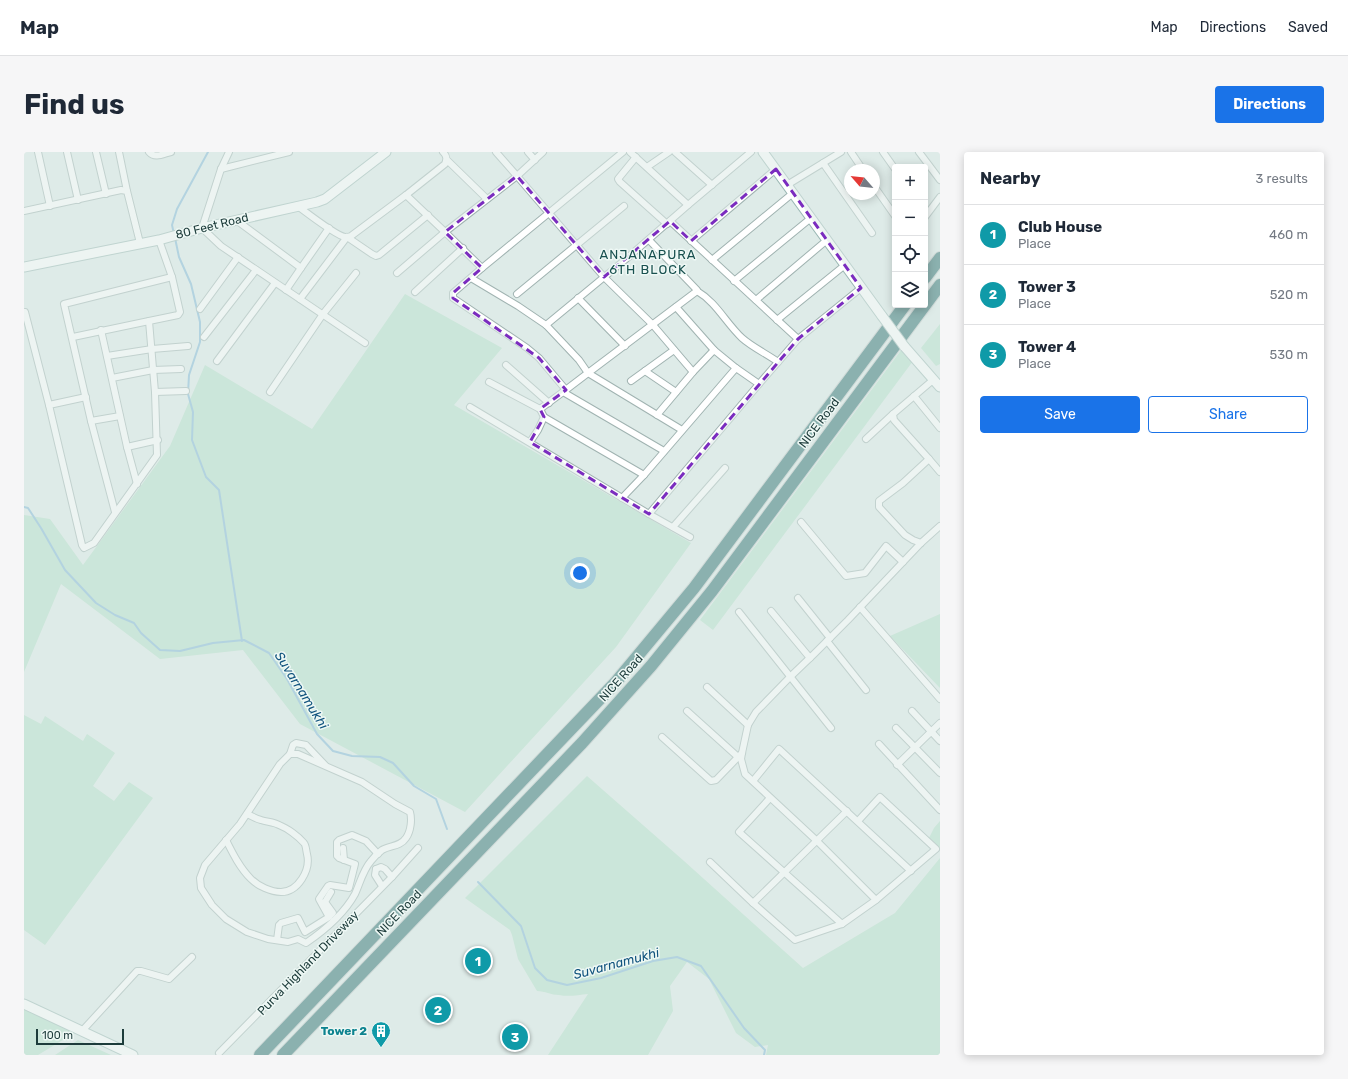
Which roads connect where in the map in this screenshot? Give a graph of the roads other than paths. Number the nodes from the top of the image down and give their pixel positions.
1 (38, 152) edge
2 (67, 152) edge
3 (96, 152) edge
4 (119, 152) edge
5 (149, 152) edge
6 (171, 152) edge
7 (229, 152) edge
8 (289, 152) edge
9 (386, 152) edge
10 (443, 152) edge
11 (496, 152) edge
12 (528, 152) edge
13 (544, 152) edge
14 (622, 152) edge
15 (630, 152) edge
16 (670, 152) edge
17 (675, 152) edge
18 (751, 152) edge
19 (763, 152) edge
20 (841, 152) edge
21 (851, 152) edge
22 (883, 152) edge
23 (919, 152) edge
24 (636, 158) junction
25 (447, 160) junction
26 (535, 160) junction
27 (823, 163) junction
28 (859, 164) edge
29 (892, 164) edge
30 (647, 167) junction
31 (221, 169) junction
32 (776, 169) junction
33 (517, 176) junction
34 (940, 180) edge
35 (712, 185) junction
36 (790, 189) junction
37 (127, 191) junction
38 (106, 194) junction
39 (406, 195) junction
40 (880, 195) edge
41 (940, 197) edge
42 (487, 199) junction
43 (78, 200) junction
44 (688, 205) junction
45 (50, 206) junction
46 (624, 206) dead end
47 (299, 207) junction
48 (24, 211) edge
49 (892, 212) edge
50 (928, 212) edge
51 (549, 213) junction
52 (428, 215) junction
53 (811, 218) junction
54 (236, 220) junction
55 (668, 222) junction
56 (202, 228) junction
57 (328, 228) junction
58 (446, 232) junction
59 (872, 233) dead end
60 (347, 237) junction
61 (159, 240) junction
62 (648, 240) junction
63 (827, 240) junction
64 (691, 241) junction
65 (140, 243) junction
66 (577, 245) junction
67 (463, 248) junction
68 (238, 257) junction
69 (940, 258) edge
70 (712, 260) junction
71 (845, 265) junction
72 (24, 267) edge
73 (301, 268) junction
74 (482, 268) junction
75 (256, 270) junction
76 (356, 273) dead end
77 (397, 273) dead end
78 (928, 274) edge
79 (172, 277) junction
80 (604, 277) junction
81 (471, 278) junction
82 (734, 281) junction
83 (275, 282) junction
84 (940, 285) edge
85 (861, 288) junction
86 (286, 290) junction
87 (697, 291) junction
88 (415, 292) dead end
89 (517, 294) dead end
90 (578, 298) junction
91 (300, 299) junction
92 (756, 300) junction
93 (676, 307) junction
94 (903, 308) edge
95 (200, 309) dead end
96 (24, 310) edge
97 (323, 314) junction
98 (777, 320) junction
99 (149, 321) junction
100 (546, 325) junction
101 (653, 325) junction
102 (101, 330) junction
103 (73, 337) junction
104 (204, 337) dead end
105 (798, 339) junction
106 (365, 343) dead end
107 (188, 346) dead end
108 (625, 346) junction
109 (152, 349) junction
110 (674, 350) junction
111 (714, 350) junction
112 (107, 356) junction
113 (217, 361) dead end
114 (778, 362) junction
115 (506, 365) dead end
116 (736, 368) junction
117 (153, 370) junction
118 (181, 370) dead end
119 (645, 371) junction
120 (588, 372) junction
121 (693, 372) junction
122 (112, 378) junction
123 (933, 380) junction
124 (631, 381) dead end
125 (489, 382) dead end
126 (759, 384) junction
127 (940, 387) edge
128 (186, 390) dead end
129 (565, 391) junction
130 (155, 392) junction
131 (270, 392) dead end
132 (676, 392) junction
133 (914, 396) junction
134 (86, 397) junction
135 (549, 403) junction
136 (49, 405) junction
137 (470, 407) dead end
138 (540, 409) junction
139 (893, 414) junction
140 (657, 415) junction
141 (120, 416) junction
142 (544, 417) junction
143 (91, 421) junction
144 (940, 428) edge
145 (682, 430) junction
146 (866, 439) dead end
147 (158, 440) junction
148 (530, 442) junction
149 (127, 447) junction
150 (664, 451) junction
151 (930, 459) junction
152 (725, 468) dead end
153 (940, 472) edge
154 (644, 475) junction
155 (137, 484) junction
156 (622, 498) junction
157 (115, 512) junction
158 (649, 514) junction
159 (801, 522) dead end
160 (940, 526) edge
161 (673, 528) junction
162 (690, 537) dead end
163 (921, 543) junction
164 (903, 562) junction
165 (798, 598) dead end
166 (860, 607) junction
167 (771, 611) dead end
168 (739, 612) dead end
169 (828, 640) junction
170 (810, 658) junction
171 (790, 677) junction
172 (707, 687) dead end
173 (866, 690) dead end
174 (940, 699) edge
175 (687, 710) dead end
176 (912, 712) dead end
177 (940, 723) edge
178 (748, 725) junction
179 (831, 728) dead end
180 (896, 728) dead end
181 (931, 732) junction
182 (662, 737) dead end
183 (940, 741) edge
184 (879, 744) dead end
185 (915, 747) junction
186 (290, 754) junction
187 (740, 755) junction
188 (897, 765) junction
189 (326, 766) junction
190 (940, 773) edge
191 (753, 781) junction
192 (770, 798) junction
193 (940, 810) edge
194 (847, 811) junction
195 (247, 814) junction
196 (858, 821) junction
197 (226, 840) junction
198 (817, 841) junction
199 (343, 848) dead end
200 (418, 848) dead end
201 (378, 854) junction
202 (344, 860) junction
203 (369, 862) junction
204 (710, 862) dead end
205 (376, 869) junction
206 (911, 871) junction
207 (784, 872) junction
208 (392, 877) junction
209 (382, 886) junction
210 (331, 892) dead end
211 (876, 900) junction
212 (753, 903) junction
213 (329, 917) junction
214 (842, 924) junction
215 (277, 940) junction
216 (192, 957) dead end
217 (24, 1004) edge
218 (82, 1031) junction
219 (217, 1054) edge
220 (133, 1055) edge
221 (260, 1055) edge
222 (283, 1055) edge

1 - 45 street
2 - 43 street
3 - 38 street
4 - 37 street
5 - 6 street
7 - 31 street
8 - 31 street
9 - 47 street, 80 Feet Road
10 - 25 street
11 - 33 street
12 - 26 street
13 - 26 street
14 - 51 street
15 - 24 street
16 - 30 street
17 - 35 street
18 - 35 street
19 - 32 street
20 - 27 street
21 - 28 street
22 - 29 street
23 - 34 street
24 - 30 street
24 - 55 street
25 - 39 street
25 - 42 street
26 - 33 street
27 - 36 street
27 - 59 street
30 - 44 street
31 - 56 street
32 - 36 street
32 - 64 street
33 - 42 street
33 - 51 street
35 - 44 street
36 - 53 street
36 - 70 street
37 - 38 street
37 - 65 street
38 - 43 street
39 - 52 street
39 - 60 street
40 - 49 street
41 - 50 street
42 - 58 street
43 - 45 street
44 - 55 street
45 - 48 street
46 - 66 street
47 - 54 street, 80 Feet Road
47 - 57 street
51 - 66 street
51 - 74 street
52 - 58 street
52 - 60 street
53 - 63 street
53 - 82 street
54 - 56 street, 80 Feet Road
54 - 73 street
55 - 62 street
55 - 64 street
56 - 61 street, 80 Feet Road
56 - 68 street
57 - 60 street
57 - 73 street
58 - 67 street
58 - 77 street
60 - 91 street
61 - 65 street, 80 Feet Road
61 - 79 street
62 - 80 street
62 - 87 street
63 - 71 street
63 - 92 street
64 - 70 street
65 - 72 street, 80 Feet Road
66 - 80 street
66 - 89 street
67 - 74 street
67 - 88 street
68 - 75 street
68 - 95 street
69 - 78 highway
70 - 82 street
71 - 85 street
71 - 98 street
73 - 86 street
74 - 81 street
75 - 83 street
75 - 104 street
76 - 97 street
79 - 99 street
79 - 103 street
80 - 90 street
80 - 101 street
81 - 100 street
81 - 129 street
82 - 92 street
83 - 86 street
83 - 113 street
84 - 222 highway, NICE Road
85 - 105 street
85 - 123 street, bridge
86 - 91 street
87 - 93 street
87 - 114 street
90 - 100 street
90 - 108 street
91 - 97 street
92 - 98 street
93 - 101 street
93 - 111 street
94 - 221 highway, NICE Road
96 - 136 street
97 - 106 street
97 - 131 street
98 - 105 street
99 - 102 street
99 - 109 street
100 - 120 street
101 - 108 street
101 - 110 street
102 - 103 street
102 - 112 street
103 - 134 street
105 - 114 street
107 - 109 street
108 - 120 street
109 - 112 street
109 - 117 street
110 - 119 street
110 - 121 street
111 - 116 street
111 - 121 street
112 - 122 street
114 - 126 street
115 - 135 street
116 - 126 street
116 - 145 street
117 - 118 street
117 - 122 street
117 - 130 street
119 - 124 street
119 - 132 street
120 - 129 street
120 - 140 street
121 - 132 street
122 - 141 street
123 - 127 street
123 - 133 street
125 - 138 street
126 - 158 street
128 - 130 street
129 - 135 street
129 - 150 street
130 - 147 street
132 - 140 street
133 - 139 street
133 - 144 street
134 - 136 street
134 - 143 street
135 - 138 street
136 - 157 street
137 - 148 street
138 - 142 street
139 - 146 street
139 - 151 street
140 - 145 street
141 - 143 street
141 - 149 street
142 - 148 street
142 - 154 street
143 - 157 street
145 - 150 street
147 - 149 street
147 - 155 street
148 - 156 street
149 - 155 street
150 - 154 street
151 - 153 street
151 - 163 street
152 - 161 street
154 - 156 street
155 - 157 street
156 - 158 street
158 - 161 street
159 - 164 street
160 - 163 street
161 - 162 street
163 - 164 street
164 - 166 street
165 - 169 street
166 - 169 street
166 - 174 street
167 - 170 street
168 - 171 street
169 - 170 street
169 - 173 street
170 - 171 street
171 - 178 street
171 - 179 street
172 - 178 street
175 - 187 street
176 - 181 street
177 - 181 street
178 - 187 street
180 - 185 street
181 - 183 street
181 - 185 street
182 - 187 street
184 - 188 street
185 - 188 street
185 - 190 street
186 - 189 street, Purva Highland Driveway
186 - 189 street
186 - 195 street, Purva Highland Driveway
187 - 191 street
188 - 193 street
189 - 201 street, Purva Highland Driveway
191 - 192 street
191 - 194 street
192 - 198 street
192 - 207 street
194 - 196 street
194 - 198 street
195 - 197 street, Purva Highland Driveway
195 - 197 street
196 - 206 street
196 - 206 street
197 - 215 street, Purva Highland Driveway
198 - 207 street
198 - 211 street
199 - 202 street
200 - 208 street, Purva Highland Driveway
201 - 202 street
201 - 203 street, Purva Highland Driveway
202 - 213 street
203 - 205 street
203 - 215 street, Purva Highland Driveway
204 - 212 street
205 - 208 street
205 - 209 street
206 - 211 street
207 - 212 street
207 - 214 street
208 - 209 street, Purva Highland Driveway
209 - 219 street, Purva Highland Driveway
210 - 213 street
211 - 214 street
212 - 214 street
213 - 215 street
216 - 218 street
217 - 218 street
218 - 220 street

